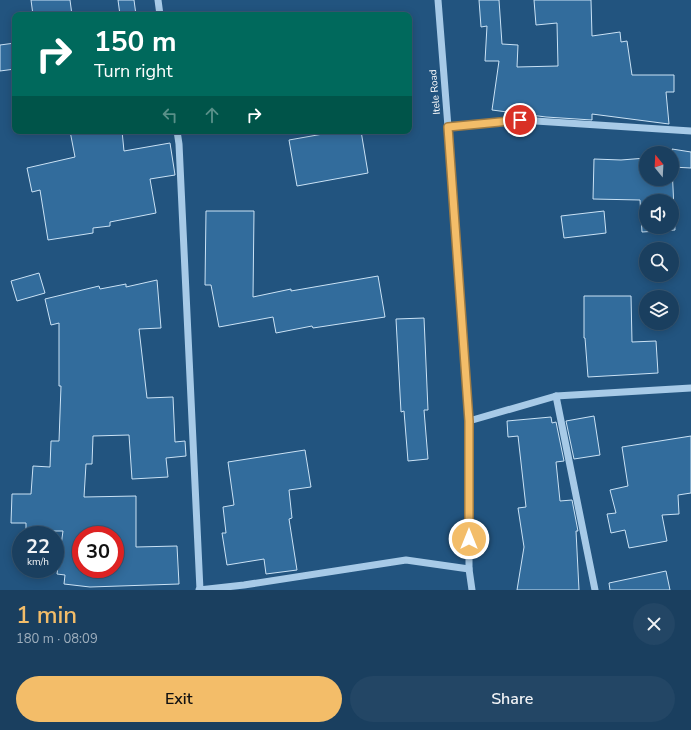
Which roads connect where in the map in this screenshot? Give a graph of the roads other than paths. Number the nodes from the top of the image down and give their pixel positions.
1 (158, 0) edge
2 (438, 0) edge
3 (160, 12) edge
4 (448, 127) junction
5 (691, 131) edge
6 (177, 134) edge
7 (691, 388) edge
8 (556, 396) junction
9 (469, 421) junction
10 (469, 569) junction
11 (199, 590) edge
12 (472, 590) edge
13 (595, 590) edge

1 - 3 street
2 - 4 street, Itele Road
4 - 5 street
4 - 9 street, Itele Road
6 - 11 street
7 - 8 street
8 - 9 street
8 - 13 street
9 - 10 street, Itele Road
10 - 11 street
10 - 12 street, Itele Road

